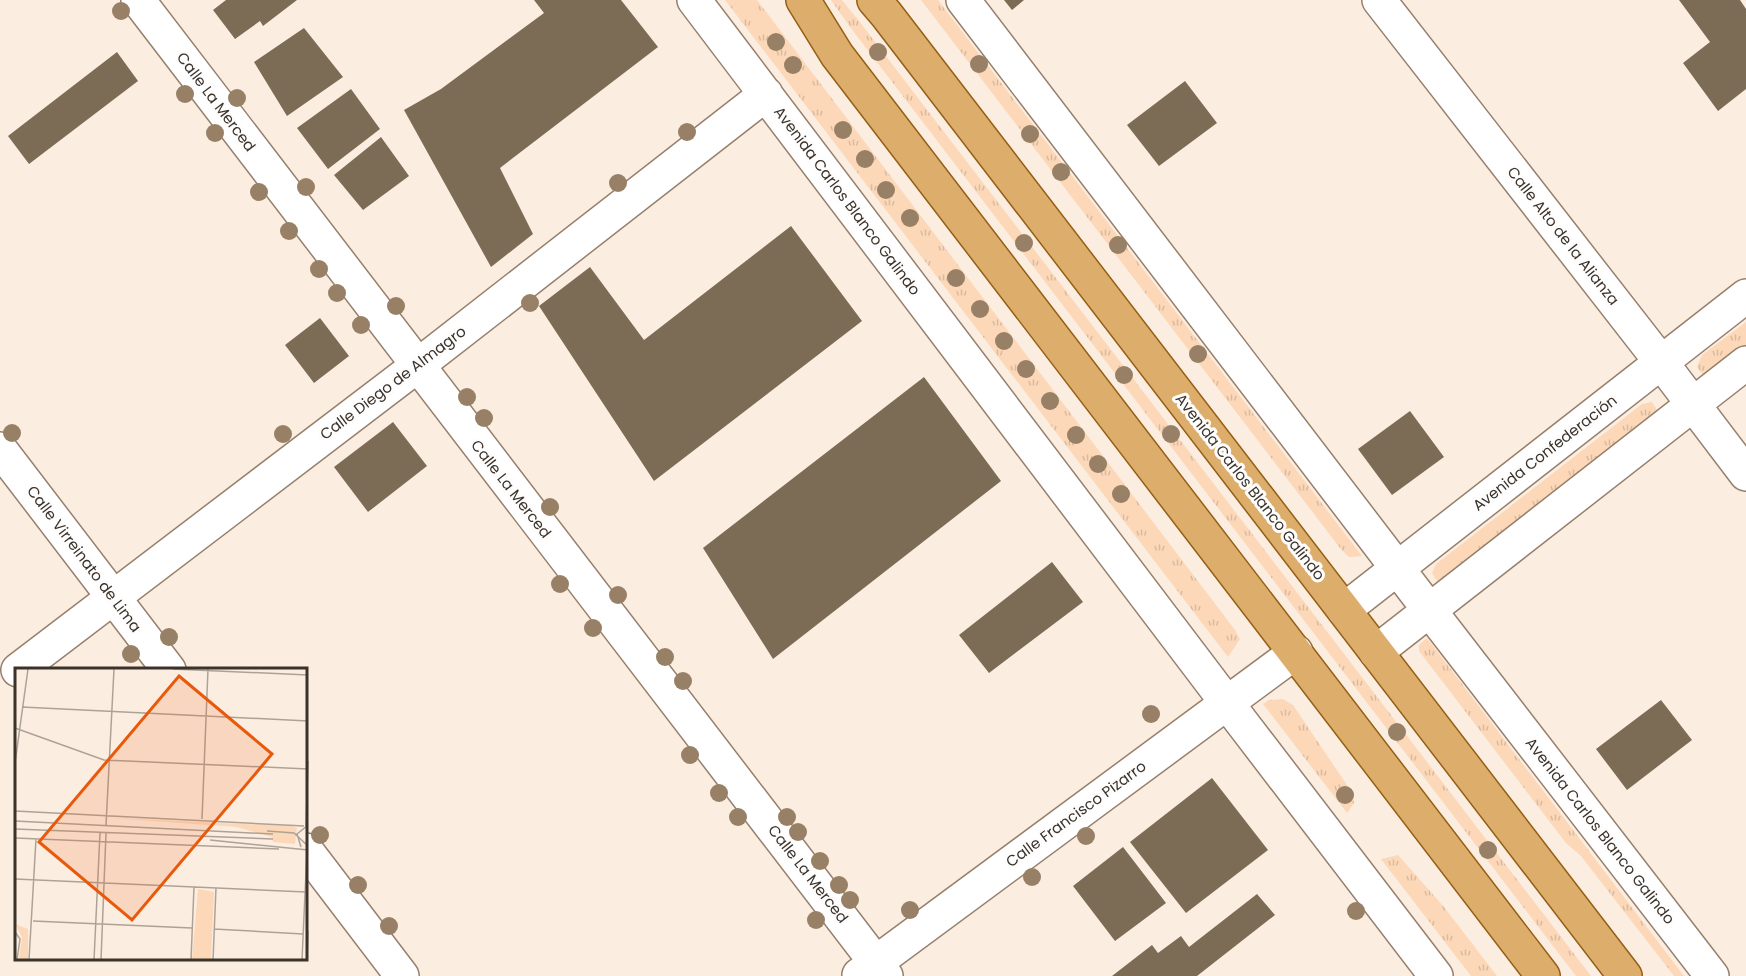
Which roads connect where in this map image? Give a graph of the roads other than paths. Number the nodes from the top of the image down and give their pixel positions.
1 (138, 0) edge
2 (694, 0) edge
3 (786, 0) edge
4 (803, 0) edge
5 (963, 0) edge
6 (1379, 0) edge
7 (880, 4) edge
8 (837, 55) junction
9 (766, 94) junction
10 (1746, 296) edge
11 (1661, 362) junction
12 (1746, 363) edge
13 (417, 366) junction
14 (1692, 404) junction
15 (0, 449) edge
16 (1746, 474) edge
17 (1398, 568) junction
18 (113, 597) junction
19 (1344, 610) junction
20 (1430, 611) junction
21 (1296, 652) junction
22 (1376, 652) junction
23 (21, 668) edge
24 (167, 668) edge
25 (15, 673) edge
26 (0, 684) edge
27 (1227, 703) junction
28 (308, 853) edge
29 (873, 971) edge
30 (402, 976) edge
31 (1436, 976) edge
32 (1543, 976) edge
33 (1624, 976) edge
34 (1712, 976) edge

1 - 13 street, Calle La Merced
2 - 9 street, Avenida Carlos Blanco Galindo
3 - 8 main road
4 - 8 main road
5 - 17 street, Avenida Carlos Blanco Galindo
6 - 11 street, Calle Alto de la Alianza
7 - 19 main road, Avenida Carlos Blanco Galindo
8 - 21 main road
9 - 13 street, Calle Diego de Almagro
9 - 27 street, Avenida Carlos Blanco Galindo
10 - 11 street, Avenida Confederación
11 - 14 street, Calle Alto de la Alianza
11 - 17 street, Avenida Confederación
12 - 14 street
13 - 18 street, Calle Diego de Almagro
13 - 29 street, Calle La Merced
14 - 16 street, Calle Alto de la Alianza
14 - 20 street
15 - 18 street, Calle Virreinato de Lima
17 - 19 street, Avenida Confederación
17 - 20 street, Avenida Carlos Blanco Galindo
18 - 23 street, Calle Diego de Almagro
18 - 24 street, Calle Virreinato de Lima
19 - 22 main road, Avenida Carlos Blanco Galindo
20 - 22 street
20 - 34 street, Avenida Carlos Blanco Galindo
21 - 27 street, Calle Francisco Pizarro
21 - 32 main road
22 - 33 main road, Avenida Carlos Blanco Galindo
25 - 26 street, Calle Diego de Almagro
27 - 29 street, Calle Francisco Pizarro
27 - 31 street, Avenida Carlos Blanco Galindo
28 - 30 street

